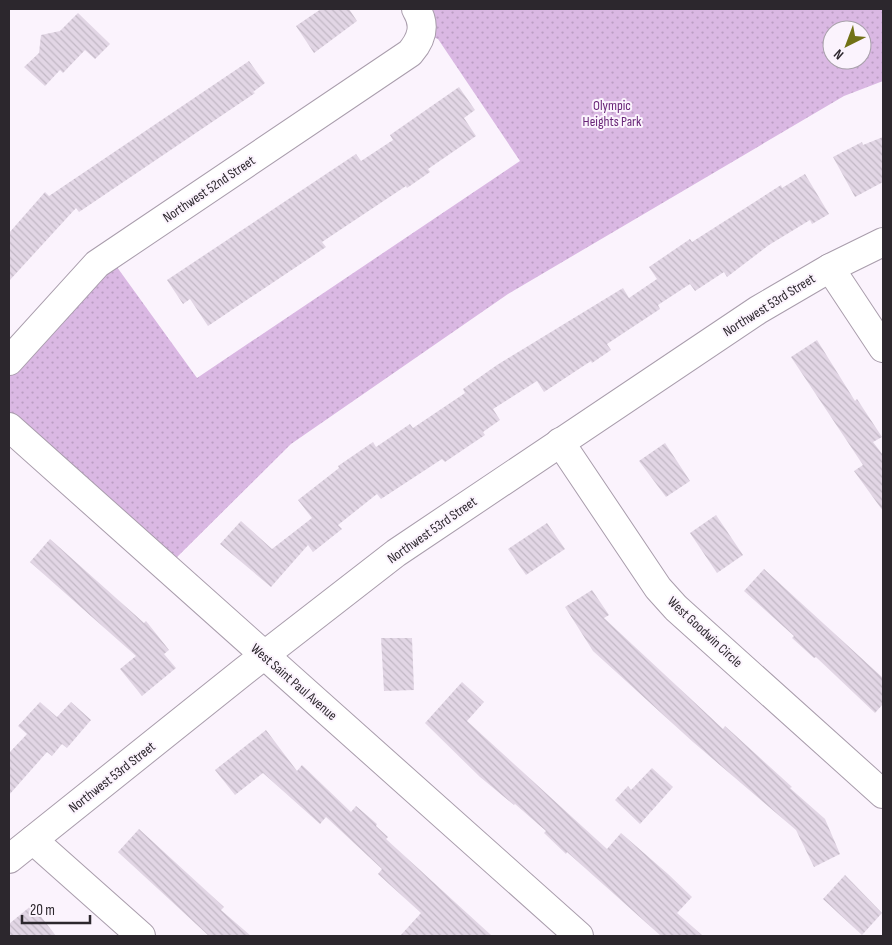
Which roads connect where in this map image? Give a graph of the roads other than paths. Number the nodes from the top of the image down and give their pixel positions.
1 (419, 21) edge
2 (883, 242) edge
3 (830, 268) junction
4 (883, 348) edge
5 (9, 361) edge
6 (9, 427) edge
7 (560, 442) junction
8 (264, 656) junction
9 (883, 794) edge
10 (33, 840) junction
11 (9, 859) edge
12 (141, 936) edge
13 (579, 936) edge

1 - 5 street, Northwest 52nd Street
2 - 3 street, Northwest 53rd Street
3 - 4 street
3 - 7 street, Northwest 53rd Street
6 - 8 street, West Saint Paul Avenue
7 - 8 street, Northwest 53rd Street
7 - 9 street, West Goodwin Circle
8 - 10 street, Northwest 53rd Street
8 - 13 street, West Saint Paul Avenue
10 - 11 street, Northwest 53rd Street
10 - 12 street

